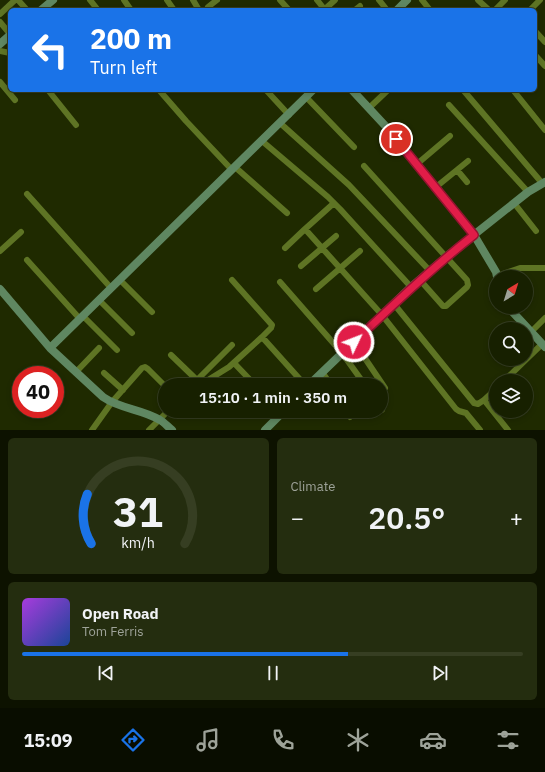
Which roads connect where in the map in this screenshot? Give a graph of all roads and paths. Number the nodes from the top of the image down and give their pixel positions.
1 (15, 0) edge
2 (18, 0) edge
3 (53, 0) edge
4 (90, 0) edge
5 (217, 0) edge
6 (280, 0) edge
7 (317, 0) edge
8 (335, 0) edge
9 (379, 0) edge
10 (408, 0) edge
11 (422, 0) edge
12 (478, 0) edge
13 (505, 0) edge
14 (540, 0) edge
15 (208, 7) dead end
16 (25, 8) edge
17 (43, 8) edge
18 (96, 8) edge
19 (287, 8) edge
20 (323, 8) edge
21 (327, 8) edge
22 (385, 8) edge
23 (402, 8) edge
24 (428, 8) edge
25 (487, 8) edge
26 (497, 8) edge
27 (532, 8) edge
28 (0, 14) edge
29 (0, 22) edge
30 (8, 32) edge
31 (537, 33) edge
32 (8, 36) edge
33 (545, 42) edge
34 (0, 44) edge
35 (537, 57) edge
36 (545, 66) edge
37 (0, 82) edge
38 (50, 92) edge
39 (161, 92) edge
40 (268, 92) edge
41 (312, 92) edge
42 (354, 92) edge
43 (386, 92) edge
44 (465, 92) edge
45 (515, 92) edge
46 (306, 97) junction
47 (14, 100) dead end
48 (449, 105) dead end
49 (369, 108) junction
50 (288, 114) junction
51 (280, 123) junction
52 (76, 125) dead end
53 (545, 130) edge
54 (450, 136) dead end
55 (262, 141) junction
56 (354, 147) dead end
57 (468, 161) dead end
58 (417, 164) junction
59 (364, 166) dead end
60 (233, 168) junction
61 (456, 170) junction
62 (467, 182) dead end
63 (544, 183) edge
64 (436, 187) junction
65 (528, 192) junction
66 (27, 194) dead end
67 (334, 203) junction
68 (514, 203) junction
69 (287, 213) dead end
70 (305, 229) junction
71 (536, 231) dead end
72 (21, 232) dead end
73 (474, 235) junction
74 (336, 236) dead end
75 (285, 248) dead end
76 (322, 248) junction
77 (360, 250) dead end
78 (0, 251) edge
79 (446, 257) junction
80 (27, 260) dead end
81 (301, 266) dead end
82 (340, 268) junction
83 (545, 268) edge
84 (495, 270) edge
85 (516, 270) edge
86 (430, 271) junction
87 (120, 280) junction
88 (232, 280) dead end
89 (420, 280) junction
90 (280, 282) dead end
91 (411, 287) junction
92 (111, 288) junction
93 (316, 288) dead end
94 (0, 289) edge
95 (99, 300) junction
96 (394, 304) junction
97 (152, 312) dead end
98 (514, 314) edge
99 (382, 315) junction
100 (81, 317) junction
101 (545, 318) edge
102 (522, 322) edge
103 (533, 330) edge
104 (132, 333) dead end
105 (533, 334) edge
106 (262, 337) junction
107 (354, 342) junction
108 (232, 345) dead end
109 (543, 346) edge
110 (50, 348) junction
111 (98, 348) dead end
112 (117, 350) dead end
113 (342, 353) junction
114 (171, 355) dead end
115 (234, 363) junction
116 (76, 372) junction
117 (322, 372) junction
118 (104, 373) dead end
119 (512, 374) edge
120 (195, 378) edge
121 (204, 378) edge
122 (210, 378) edge
123 (248, 378) edge
124 (299, 378) edge
125 (316, 378) edge
126 (326, 378) edge
127 (359, 378) edge
128 (378, 378) edge
129 (158, 379) edge
130 (123, 390) junction
131 (489, 395) edge
132 (484, 400) junction
133 (112, 402) junction
134 (276, 418) edge
135 (159, 420) junction
136 (92, 430) edge
137 (149, 430) edge
138 (172, 430) edge
139 (265, 430) edge
140 (480, 430) edge
141 (508, 430) edge

1 - 28 street
2 - 16 street
3 - 17 street
4 - 18 street
5 - 15 street
6 - 19 street
7 - 20 street
8 - 21 street
9 - 22 street
10 - 23 street
11 - 24 street
12 - 25 street
13 - 26 street
14 - 27 street
29 - 30 street
31 - 33 street
32 - 34 street
35 - 36 street
37 - 47 street
38 - 52 street
39 - 60 street
40 - 50 street
41 - 46 street
42 - 49 street
43 - 49 street
44 - 63 street
45 - 53 street
46 - 50 street
46 - 56 street
48 - 65 street
49 - 58 street
50 - 51 street
51 - 55 street
51 - 86 street
54 - 58 street
55 - 60 street
55 - 67 street
57 - 61 street
58 - 64 street
59 - 79 street
60 - 69 street
60 - 87 street
61 - 62 street
61 - 64 street
63 - 65 street
64 - 73 street
65 - 68 street
66 - 92 street
67 - 70 street
67 - 91 street
68 - 71 street
68 - 73 street
70 - 75 street
70 - 76 street
72 - 78 street
73 - 79 street
73 - 84 street
74 - 76 street
76 - 81 street
76 - 82 street
77 - 82 street
79 - 86 street
79 - 89 street
80 - 100 street
82 - 93 street
82 - 99 street
83 - 85 street
86 - 89 street
87 - 92 street
87 - 97 street
88 - 106 street
89 - 91 street
90 - 113 street
91 - 96 street
92 - 95 street
94 - 110 street
95 - 100 street
95 - 104 street
96 - 99 street
96 - 132 street
98 - 102 street
99 - 107 street
99 - 140 street
100 - 110 street
100 - 112 street
101 - 103 street
105 - 109 street
106 - 115 street
106 - 124 street
107 - 113 street
107 - 128 street
108 - 121 street
109 - 119 street
110 - 116 street
111 - 116 street
113 - 117 street
113 - 127 street
114 - 120 street
115 - 122 street
115 - 123 street
116 - 133 street
117 - 125 street
117 - 126 street
118 - 130 street
129 - 130 street
130 - 133 street
131 - 132 street
132 - 141 street
133 - 135 street
133 - 136 street
134 - 139 street
135 - 137 street
135 - 138 street

